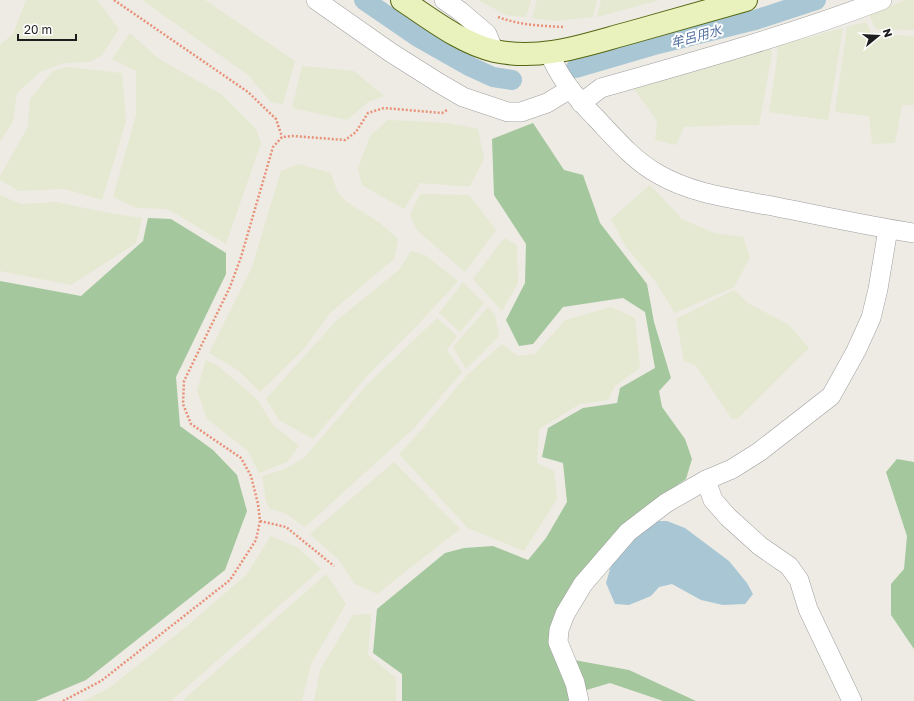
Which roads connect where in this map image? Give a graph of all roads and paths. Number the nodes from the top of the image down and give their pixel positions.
1 (114, 0) edge
2 (402, 0) edge
3 (444, 0) edge
4 (746, 0) edge
5 (882, 0) edge
6 (319, 1) edge
7 (493, 14) dead end
8 (571, 26) dead end
9 (494, 51) junction
10 (550, 54) junction
11 (576, 96) junction
12 (463, 97) junction
13 (282, 137) junction
14 (888, 229) junction
15 (914, 233) edge
16 (706, 480) junction
17 (260, 521) junction
18 (334, 566) dead end
19 (63, 701) edge
20 (579, 701) edge
21 (852, 701) edge

1 - 13 path
2 - 9 street
3 - 9 street
4 - 10 street
5 - 11 street
6 - 12 street
7 - 8 path
9 - 10 street
10 - 11 street
11 - 12 street
11 - 14 street
12 - 13 path
13 - 17 path
14 - 15 street
14 - 16 street
16 - 20 street
16 - 21 street
17 - 18 path
17 - 19 path

